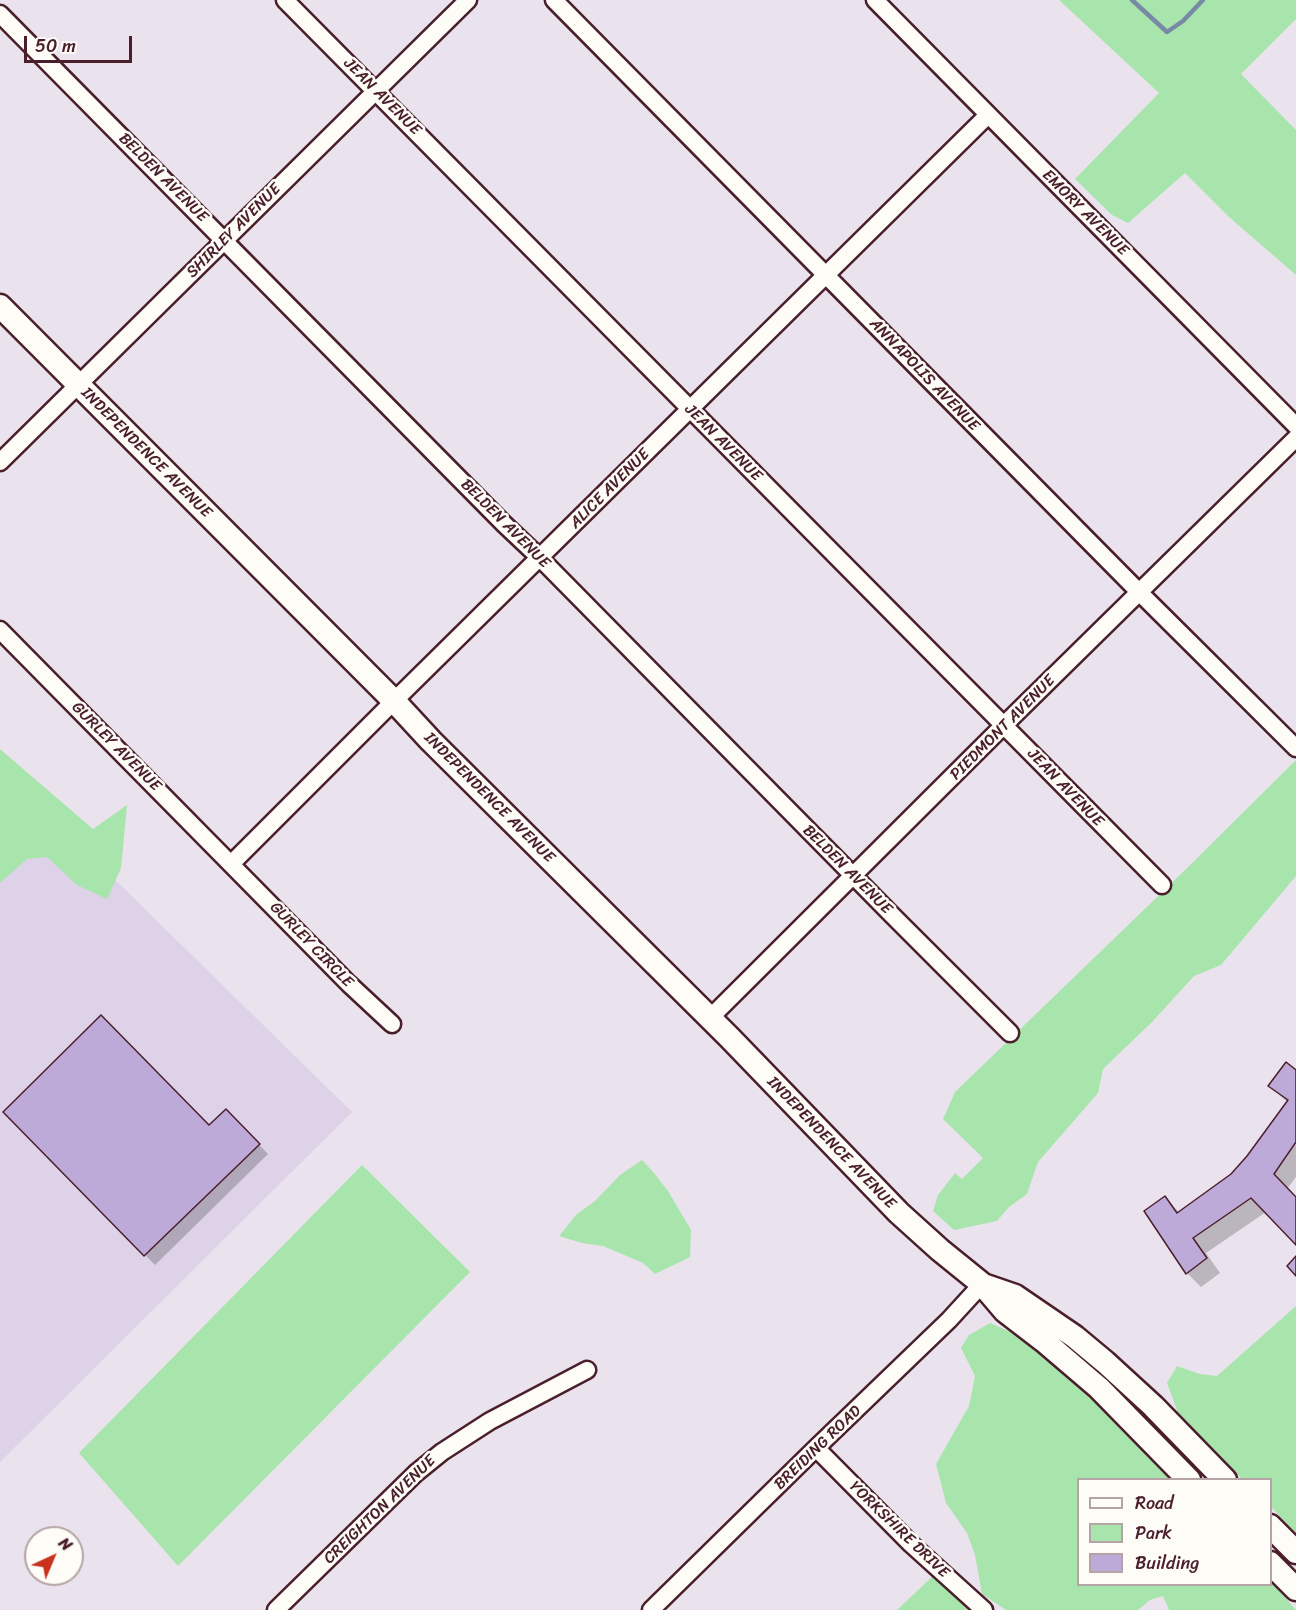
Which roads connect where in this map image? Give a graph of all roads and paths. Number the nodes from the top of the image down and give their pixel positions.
1 (285, 0) edge
2 (468, 0) edge
3 (554, 0) edge
4 (875, 0) edge
5 (0, 14) edge
6 (376, 91) junction
7 (988, 115) junction
8 (225, 241) junction
9 (827, 275) junction
10 (0, 306) edge
11 (78, 384) junction
12 (690, 410) junction
13 (1296, 426) edge
14 (1296, 438) edge
15 (0, 462) edge
16 (540, 558) junction
17 (1140, 593) junction
18 (0, 630) edge
19 (394, 701) junction
20 (1004, 725) junction
21 (1296, 748) edge
22 (231, 864) junction
23 (853, 876) junction
24 (1162, 885) dead end
25 (710, 1018) junction
26 (392, 1024) dead end
27 (1010, 1033) dead end
28 (982, 1284) junction
29 (586, 1370) dead end
30 (816, 1448) junction
31 (1188, 1478) edge
32 (1224, 1478) edge
33 (1272, 1528) edge
34 (1296, 1552) edge
35 (1272, 1565) edge
36 (1296, 1589) edge
37 (276, 1610) edge
38 (651, 1610) edge
39 (984, 1610) edge

1 - 6 street, JEAN AVENUE
2 - 6 street, SHIRLEY AVENUE
3 - 9 street, ANNAPOLIS AVENUE
4 - 7 street, EMORY AVENUE
5 - 8 street, BELDEN AVENUE
6 - 8 street, SHIRLEY AVENUE
6 - 12 street, JEAN AVENUE
7 - 9 street, ALICE AVENUE
7 - 13 street, EMORY AVENUE
8 - 11 street, SHIRLEY AVENUE
8 - 16 street, BELDEN AVENUE
9 - 12 street, ALICE AVENUE
9 - 17 street, ANNAPOLIS AVENUE
10 - 11 street, INDEPENDENCE AVENUE
11 - 15 street, SHIRLEY AVENUE
11 - 19 street, INDEPENDENCE AVENUE
12 - 16 street, ALICE AVENUE
12 - 20 street, JEAN AVENUE
14 - 17 street, PIEDMONT AVENUE
16 - 19 street, ALICE AVENUE
16 - 23 street, BELDEN AVENUE
17 - 20 street, PIEDMONT AVENUE
17 - 21 street, ANNAPOLIS AVENUE
18 - 22 street, GURLEY AVENUE
19 - 22 street, ALICE AVENUE
19 - 25 street, INDEPENDENCE AVENUE
20 - 23 street, PIEDMONT AVENUE
20 - 24 street, JEAN AVENUE
22 - 26 street, GURLEY CIRCLE
23 - 25 street, PIEDMONT AVENUE
23 - 27 street, BELDEN AVENUE
25 - 28 street, INDEPENDENCE AVENUE
28 - 30 street, BREIDING ROAD
28 - 31 street, INDEPENDENCE AVENUE
28 - 32 street, INDEPENDENCE AVENUE
29 - 37 street, CREIGHTON AVENUE
30 - 38 street, BREIDING ROAD
30 - 39 street, YORKSHIRE DRIVE
33 - 34 street
35 - 36 street

